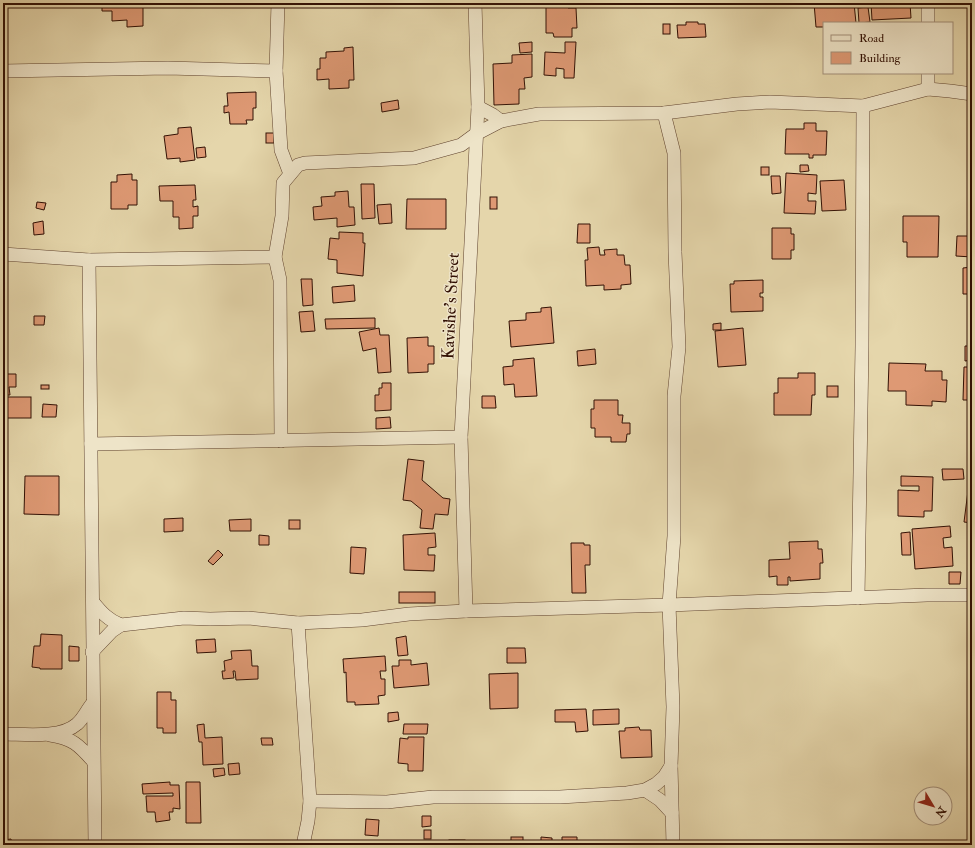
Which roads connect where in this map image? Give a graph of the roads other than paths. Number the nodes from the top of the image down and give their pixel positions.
1 (278, 3) edge
2 (474, 3) edge
3 (928, 3) edge
4 (928, 22) edge
5 (3, 71) edge
6 (276, 71) junction
7 (928, 74) edge
8 (928, 89) junction
9 (972, 94) edge
10 (862, 106) junction
11 (478, 107) junction
12 (664, 113) junction
13 (502, 122) junction
14 (476, 134) junction
15 (290, 174) junction
16 (3, 254) edge
17 (274, 257) junction
18 (89, 260) junction
19 (461, 437) junction
20 (281, 441) junction
21 (91, 444) junction
22 (972, 595) edge
23 (858, 598) junction
24 (93, 602) junction
25 (669, 605) junction
26 (466, 611) junction
27 (298, 623) junction
28 (120, 625) junction
29 (92, 652) junction
30 (92, 704) junction
31 (3, 734) edge
32 (46, 734) junction
33 (93, 761) junction
34 (671, 766) junction
35 (645, 790) junction
36 (310, 801) junction
37 (672, 813) junction
38 (95, 845) edge
39 (303, 845) edge
40 (673, 845) edge

1 - 6 street
2 - 11 street, Kavishe’s Street
3 - 4 street
5 - 6 street
6 - 15 street
7 - 8 street
8 - 9 street
8 - 10 street
10 - 12 street
10 - 23 street
11 - 13 street
11 - 14 street, Kavishe’s Street
12 - 13 street
12 - 25 street
13 - 14 street
14 - 15 street
14 - 19 street, Kavishe’s Street
15 - 17 street
16 - 18 street
17 - 18 street
17 - 20 street
18 - 21 street
19 - 20 street
19 - 26 street, Kavishe’s Street
20 - 21 street
21 - 24 street
22 - 23 street
23 - 25 street
24 - 28 street
24 - 29 street
25 - 26 street
25 - 34 street
26 - 27 street
27 - 28 street
27 - 36 street
28 - 29 street
29 - 30 street
30 - 32 street
30 - 33 street
31 - 32 street
32 - 33 street
33 - 38 street
34 - 35 street
34 - 37 street
35 - 36 street
35 - 37 street
36 - 39 street
37 - 40 street

